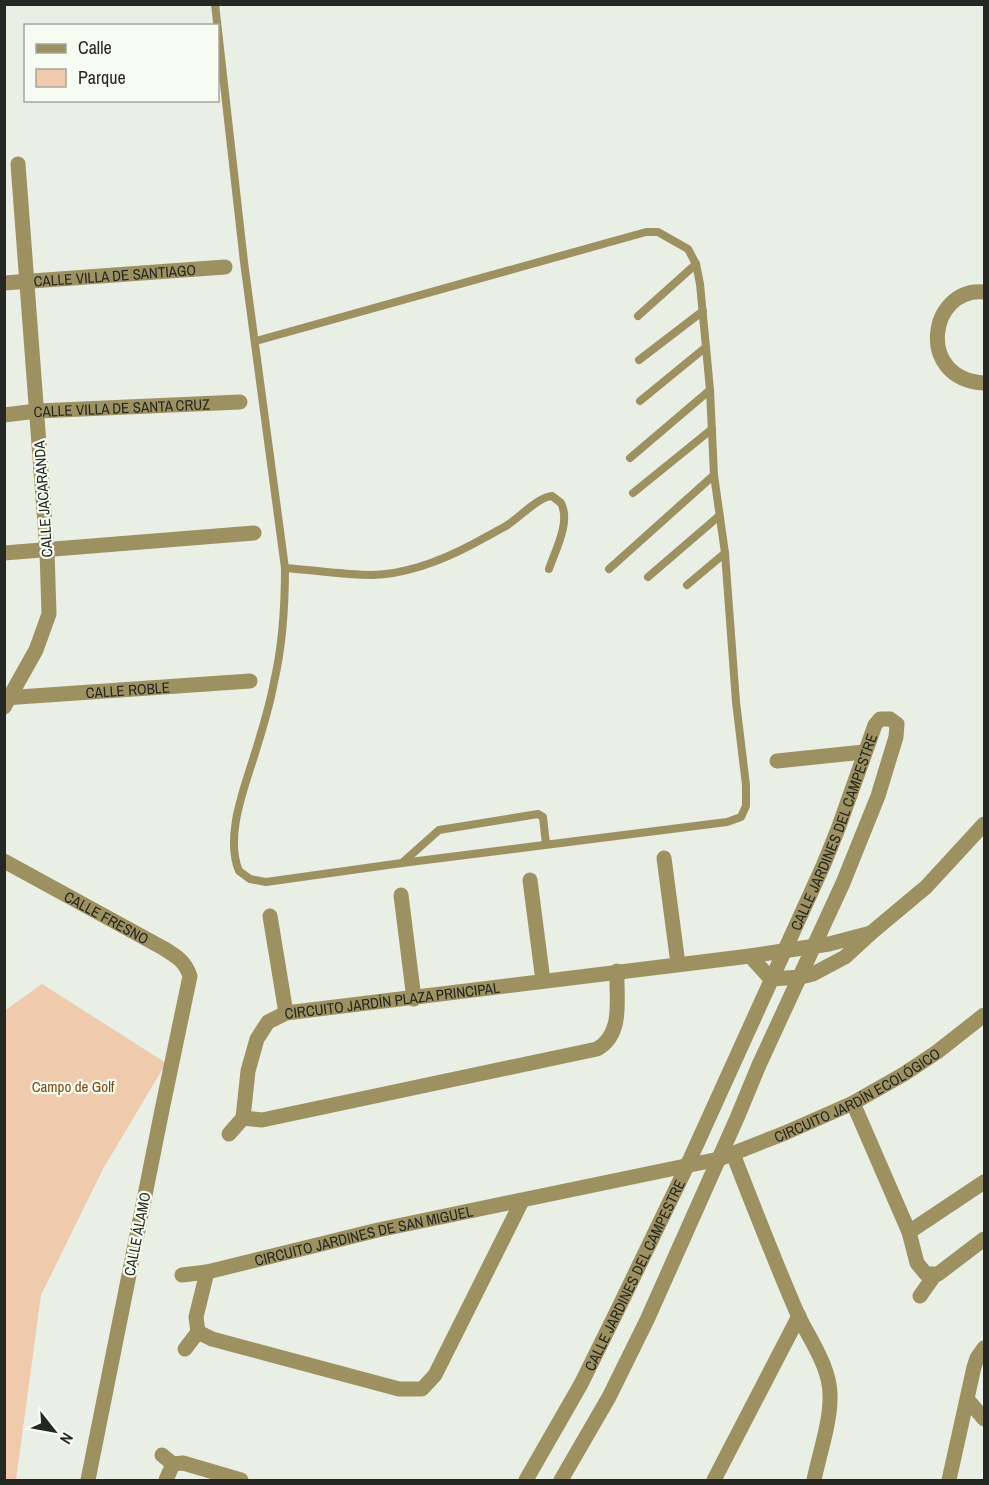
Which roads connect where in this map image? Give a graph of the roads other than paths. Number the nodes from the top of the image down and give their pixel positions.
1 (215, 4) edge
2 (217, 24) edge
3 (219, 40) edge
4 (18, 164) dead end
5 (696, 264) junction
6 (225, 267) dead end
7 (28, 281) junction
8 (4, 283) edge
9 (982, 289) edge
10 (703, 311) junction
11 (638, 316) dead end
12 (256, 341) junction
13 (706, 347) junction
14 (639, 360) dead end
15 (984, 383) edge
16 (710, 390) junction
17 (640, 401) dead end
18 (240, 402) dead end
19 (37, 411) junction
20 (4, 415) edge
21 (712, 429) junction
22 (630, 458) dead end
23 (714, 475) junction
24 (633, 494) dead end
25 (719, 516) junction
26 (254, 533) dead end
27 (47, 551) junction
28 (4, 553) edge
29 (725, 553) junction
30 (285, 568) junction
31 (609, 568) dead end
32 (549, 569) dead end
33 (648, 577) dead end
34 (687, 585) dead end
35 (250, 681) dead end
36 (6, 701) edge
37 (864, 752) junction
38 (777, 761) dead end
39 (984, 824) edge
40 (546, 844) junction
41 (664, 858) dead end
42 (4, 861) edge
43 (402, 862) junction
44 (530, 880) dead end
45 (401, 895) dead end
46 (807, 903) junction
47 (828, 913) junction
48 (270, 916) dead end
49 (870, 933) junction
50 (812, 947) junction
51 (784, 950) junction
52 (750, 956) junction
53 (678, 964) junction
54 (617, 971) junction
55 (801, 977) junction
56 (771, 979) junction
57 (543, 981) junction
58 (189, 989) joint
59 (414, 999) junction
60 (286, 1013) junction
61 (984, 1015) edge
62 (853, 1103) junction
63 (243, 1118) junction
64 (229, 1134) dead end
65 (726, 1157) junction
66 (686, 1168) junction
67 (984, 1182) edge
68 (522, 1202) junction
69 (909, 1232) junction
70 (984, 1239) edge
71 (207, 1272) junction
72 (182, 1275) dead end
73 (934, 1276) junction
74 (920, 1296) dead end
75 (798, 1316) junction
76 (198, 1332) junction
77 (984, 1347) edge
78 (184, 1349) dead end
79 (968, 1400) junction
80 (984, 1419) edge
81 (88, 1480) edge
82 (166, 1480) edge
83 (241, 1480) edge
84 (526, 1480) edge
85 (561, 1480) edge
86 (714, 1480) edge
87 (814, 1480) edge
88 (949, 1480) edge

1 - 2 lane
3 - 12 lane
4 - 7 street, CALLE JACARANDA
5 - 10 lane
5 - 11 lane
5 - 12 lane
6 - 7 street, CALLE VILLA DE SANTIAGO
7 - 8 street, CALLE VILLA DE SANTIAGO
7 - 19 street, CALLE JACARANDA
9 - 15 street
10 - 13 lane
10 - 14 lane
12 - 30 lane
13 - 16 lane
13 - 17 lane
16 - 21 lane
16 - 22 lane
18 - 19 street, CALLE VILLA DE SANTA CRUZ
19 - 20 street, CALLE VILLA DE SANTA CRUZ
19 - 27 street, CALLE JACARANDA
21 - 23 lane
21 - 24 lane
23 - 25 lane
23 - 31 lane
25 - 29 lane
25 - 33 lane
26 - 27 street
27 - 28 street
27 - 36 street, CALLE JACARANDA
29 - 34 lane
29 - 40 lane
30 - 32 lane
30 - 43 lane
35 - 36 street, CALLE ROBLE
37 - 38 street
37 - 46 street, CALLE JARDINES DEL CAMPESTRE
37 - 47 street, CALLE JARDINES DEL CAMPESTRE
39 - 49 street
40 - 43 lane
40 - 43 lane
41 - 53 street
42 - 58 street, CALLE FRESNO
44 - 57 street
45 - 59 street
46 - 47 street
46 - 51 street, CALLE JARDINES DEL CAMPESTRE
47 - 50 street, CALLE JARDINES DEL CAMPESTRE
48 - 60 street
49 - 50 street, CIRCUITO JARDÍN PLAZA PRINCIPAL
49 - 55 street
50 - 51 street, CIRCUITO JARDÍN PLAZA PRINCIPAL
50 - 55 street, CALLE JARDINES DEL CAMPESTRE
51 - 52 street, CIRCUITO JARDÍN PLAZA PRINCIPAL
51 - 56 street, CALLE JARDINES DEL CAMPESTRE
52 - 53 street, CIRCUITO JARDÍN PLAZA PRINCIPAL
52 - 56 street
53 - 54 street, CIRCUITO JARDÍN PLAZA PRINCIPAL
54 - 57 street, CIRCUITO JARDÍN PLAZA PRINCIPAL
54 - 63 street
55 - 56 street
55 - 65 street, CALLE JARDINES DEL CAMPESTRE
56 - 66 street, CALLE JARDINES DEL CAMPESTRE
57 - 59 street, CIRCUITO JARDÍN PLAZA PRINCIPAL
58 - 81 street, CALLE ÁLAMO
59 - 60 street, CIRCUITO JARDÍN PLAZA PRINCIPAL
60 - 63 street, CIRCUITO JARDÍN PLAZA PRINCIPAL
61 - 62 street, CIRCUITO JARDÍN ECOLÓGICO
62 - 65 street, CIRCUITO JARDÍN ECOLÓGICO
62 - 69 street
63 - 64 street
65 - 66 street, CIRCUITO JARDINES DE SAN MIGUEL
65 - 75 street
65 - 85 street, CALLE JARDINES DEL CAMPESTRE
66 - 68 street, CIRCUITO JARDINES DE SAN MIGUEL
66 - 84 street, CALLE JARDINES DEL CAMPESTRE
67 - 69 street
68 - 71 street, CIRCUITO JARDINES DE SAN MIGUEL
68 - 76 street
69 - 73 street
70 - 73 street
71 - 72 street, CIRCUITO JARDINES DE SAN MIGUEL
71 - 76 street
73 - 74 street
75 - 86 street
75 - 87 street
76 - 78 street
77 - 79 street
79 - 80 street
79 - 88 street
82 - 83 street

